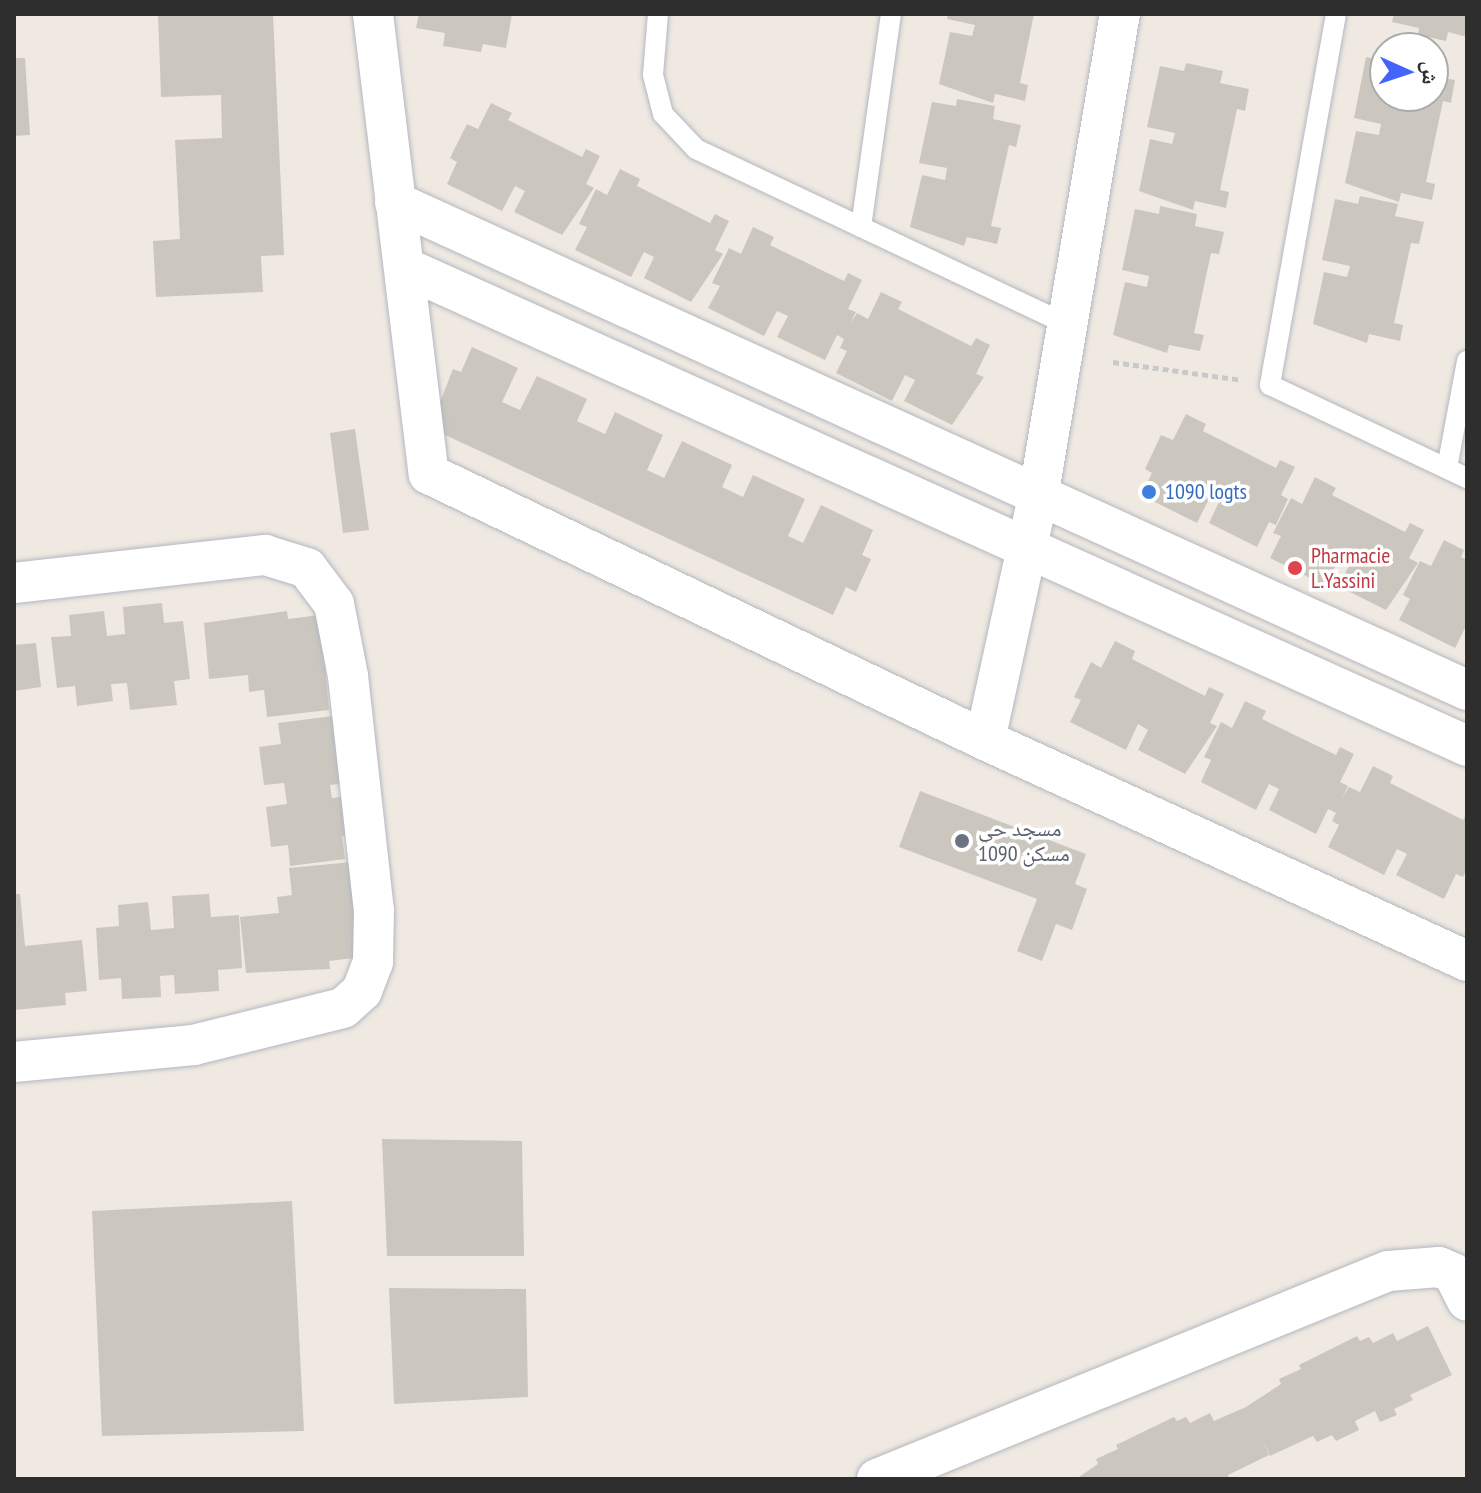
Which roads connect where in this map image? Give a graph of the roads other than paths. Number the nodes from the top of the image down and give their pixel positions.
1 (373, 14) edge
2 (658, 14) edge
3 (891, 14) edge
4 (1120, 14) edge
5 (1336, 14) edge
6 (395, 202) junction
7 (861, 227) junction
8 (406, 268) junction
9 (1070, 326) junction
10 (1467, 361) edge
11 (1447, 468) junction
12 (1467, 478) edge
13 (1039, 492) junction
14 (1028, 545) junction
15 (14, 583) edge
16 (1467, 690) edge
17 (985, 740) junction
18 (1467, 746) edge
19 (1467, 961) edge
20 (14, 1062) edge
21 (1467, 1301) edge
22 (877, 1479) edge

1 - 6 street
2 - 7 lane
3 - 7 lane
4 - 9 street
5 - 11 lane
6 - 8 street
6 - 13 street
7 - 9 lane
8 - 14 street
8 - 17 street
9 - 13 street
10 - 11 lane
11 - 12 lane
13 - 14 street
13 - 16 street
14 - 17 street
14 - 18 street
15 - 20 street
17 - 19 street
21 - 22 street

